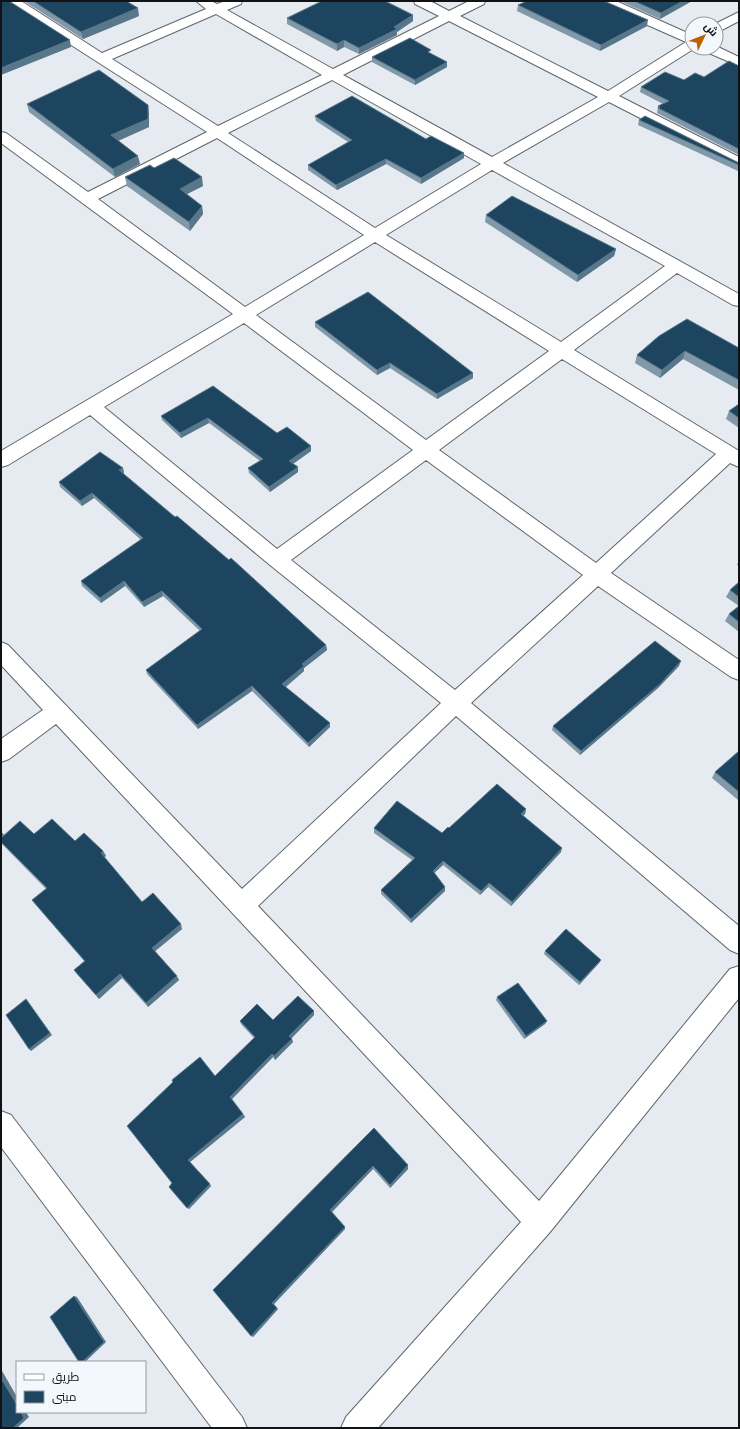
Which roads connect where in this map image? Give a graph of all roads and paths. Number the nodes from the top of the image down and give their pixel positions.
1 (12, 1) edge
2 (202, 1) edge
3 (236, 1) edge
4 (420, 1) edge
5 (479, 1) edge
6 (605, 1) edge
7 (217, 9) junction
8 (451, 16) junction
9 (739, 16) edge
10 (724, 25) edge
11 (684, 36) edge
12 (684, 49) edge
13 (724, 55) edge
14 (102, 58) junction
15 (739, 62) edge
16 (331, 74) junction
17 (608, 97) junction
18 (217, 132) junction
19 (1, 136) edge
20 (493, 163) junction
21 (739, 163) edge
22 (87, 198) junction
23 (375, 235) junction
24 (676, 266) junction
25 (739, 301) edge
26 (244, 316) junction
27 (564, 350) junction
28 (91, 406) junction
29 (426, 450) junction
30 (734, 456) edge
31 (1, 460) edge
32 (277, 560) junction
33 (597, 574) junction
34 (1, 651) edge
35 (739, 671) edge
36 (456, 703) junction
37 (58, 711) junction
38 (1, 752) edge
39 (242, 905) junction
40 (739, 942) edge
41 (739, 978) edge
42 (1, 1125) edge
43 (540, 1222) junction
44 (231, 1428) edge
45 (357, 1428) edge

1 - 14 street
2 - 7 street
3 - 7 street
4 - 8 street
5 - 8 street
6 - 11 street
7 - 14 street
7 - 16 street
8 - 16 street
8 - 17 street
9 - 10 street
12 - 17 street
13 - 15 street
14 - 18 street
16 - 18 street
16 - 20 street
17 - 20 street
17 - 21 street
18 - 22 street
18 - 23 street
19 - 22 street
20 - 23 street
20 - 24 street
22 - 26 street
23 - 26 street
23 - 27 street
24 - 25 street
24 - 27 street
26 - 28 street
26 - 29 street
27 - 29 street
27 - 30 street
28 - 31 street
28 - 32 street
29 - 32 street
29 - 33 street
30 - 33 street
32 - 36 street
33 - 35 street
33 - 36 street
34 - 37 street
36 - 39 street
36 - 40 street
37 - 38 street
37 - 39 street
39 - 43 street
41 - 43 street
42 - 44 street
43 - 45 street

